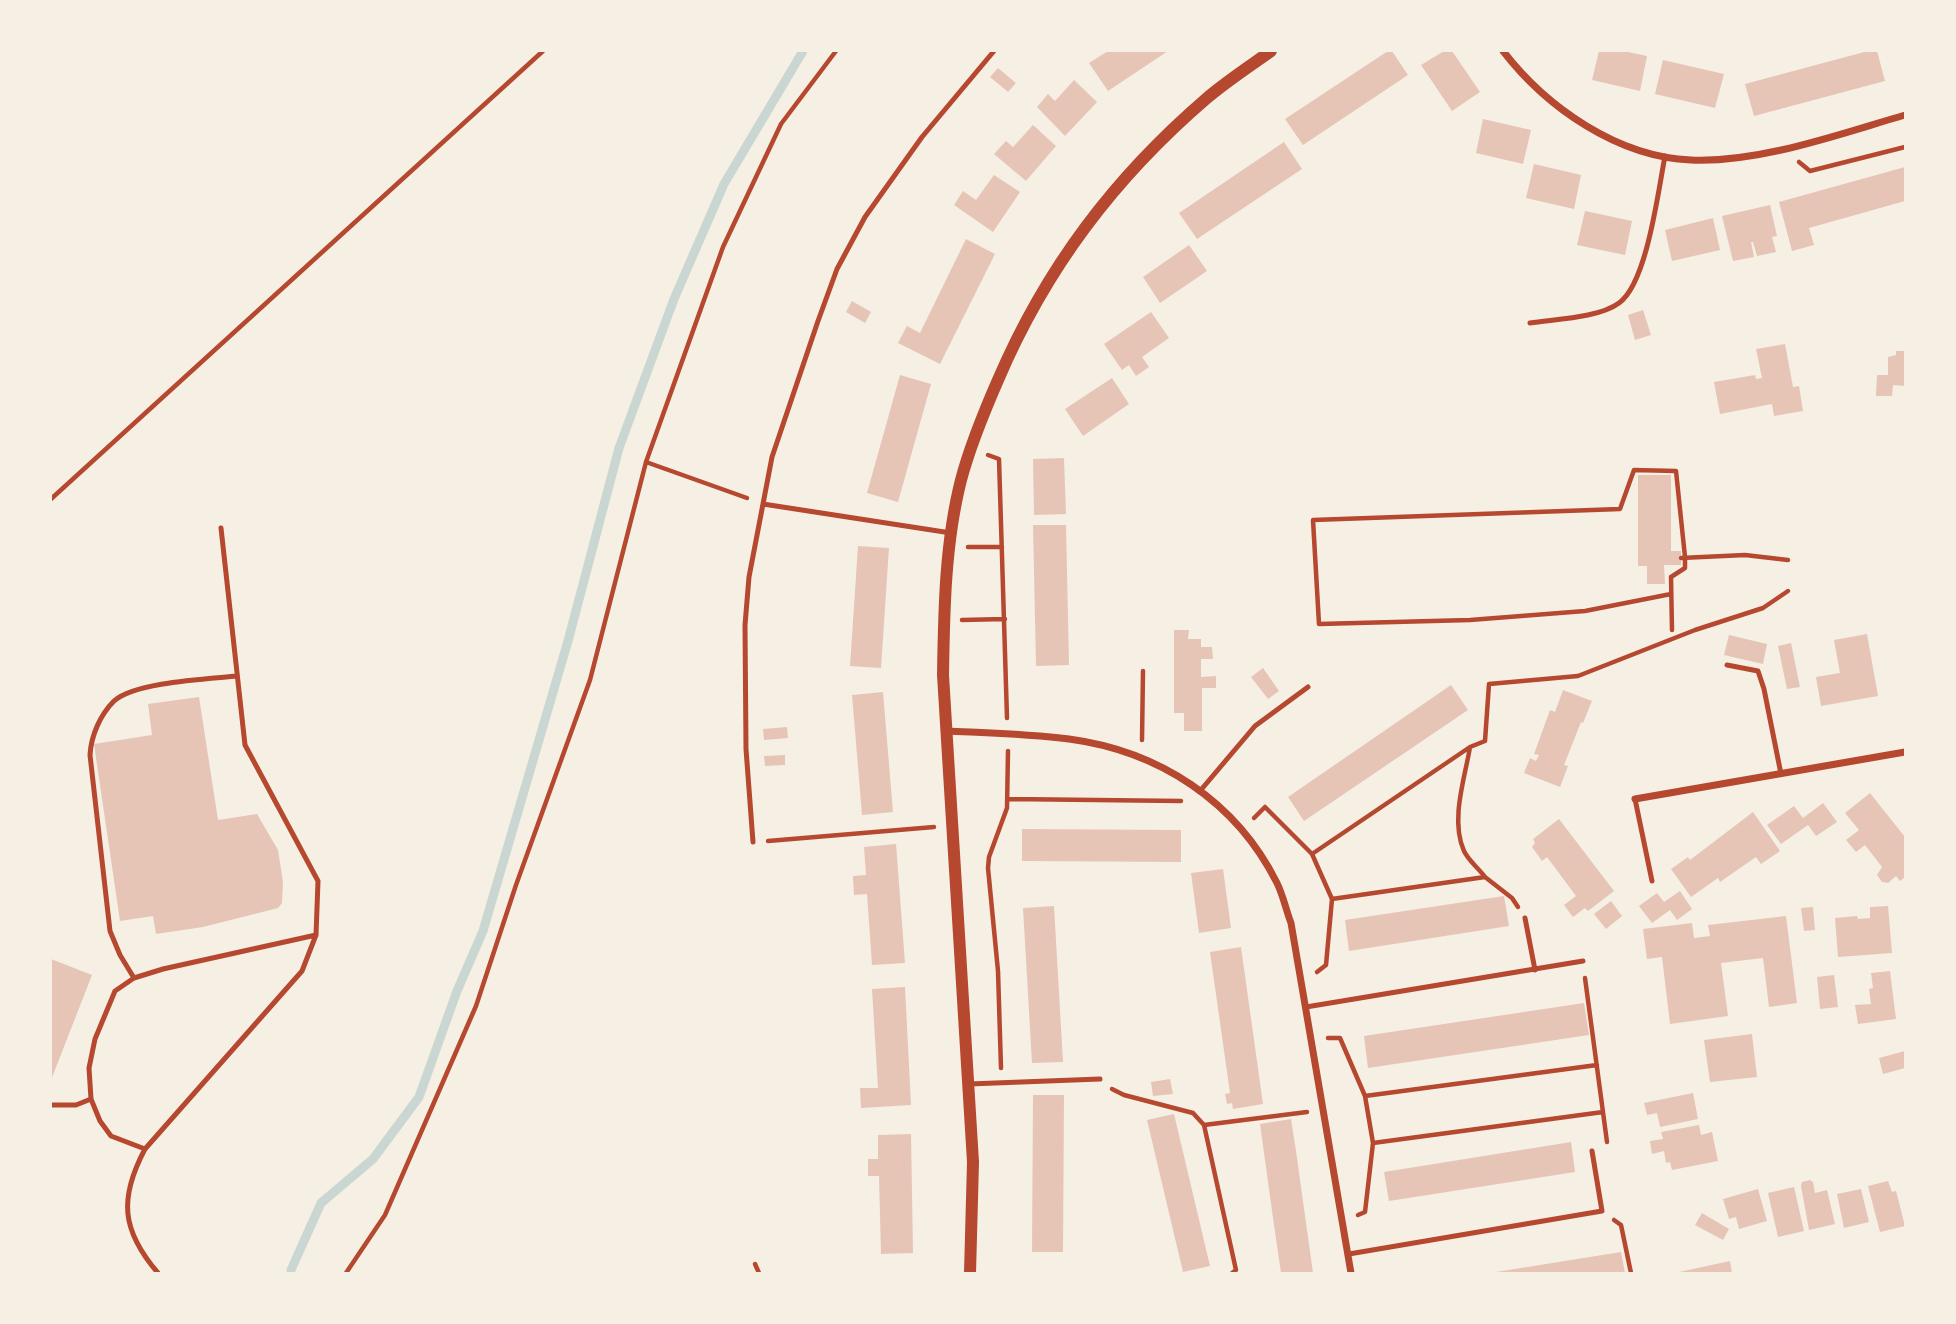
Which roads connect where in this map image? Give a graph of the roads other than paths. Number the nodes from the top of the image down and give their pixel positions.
1 (994, 51) edge
2 (1271, 51) edge
3 (1503, 51) edge
4 (1905, 115) edge
5 (1665, 156) junction
6 (1530, 323) dead end
7 (763, 503) junction
8 (221, 528) dead end
9 (951, 533) junction
10 (1727, 665) dead end
11 (237, 676) junction
12 (1308, 687) dead end
13 (946, 731) junction
14 (1905, 752) edge
15 (1781, 774) junction
16 (1200, 791) junction
17 (1635, 799) joint
18 (752, 842) road end
19 (1652, 881) dead end
20 (1525, 918) road end
21 (316, 935) junction
22 (1583, 961) road end
23 (1535, 970) junction
24 (134, 978) junction
25 (1306, 1007) junction
26 (1100, 1079) road end
27 (969, 1084) junction
28 (91, 1099) junction
29 (51, 1105) edge
30 (145, 1149) junction
31 (1592, 1151) road end
32 (1349, 1254) junction
33 (158, 1273) edge
34 (970, 1273) edge
35 (1351, 1273) edge

1 - 7 lane
2 - 9 street
3 - 5 street
4 - 5 street
5 - 6 lane
7 - 9 lane
7 - 18 lane
8 - 11 lane
9 - 13 street
10 - 15 lane
11 - 21 lane
11 - 24 lane
12 - 16 lane
13 - 16 street
13 - 27 street
14 - 15 street
15 - 17 street
16 - 25 street
17 - 19 lane
20 - 23 lane
21 - 24 lane
21 - 30 lane
22 - 23 lane
23 - 25 lane
24 - 28 lane
25 - 32 street
26 - 27 lane
27 - 34 street
28 - 29 lane
28 - 30 lane
30 - 33 lane
31 - 32 lane
32 - 35 street

